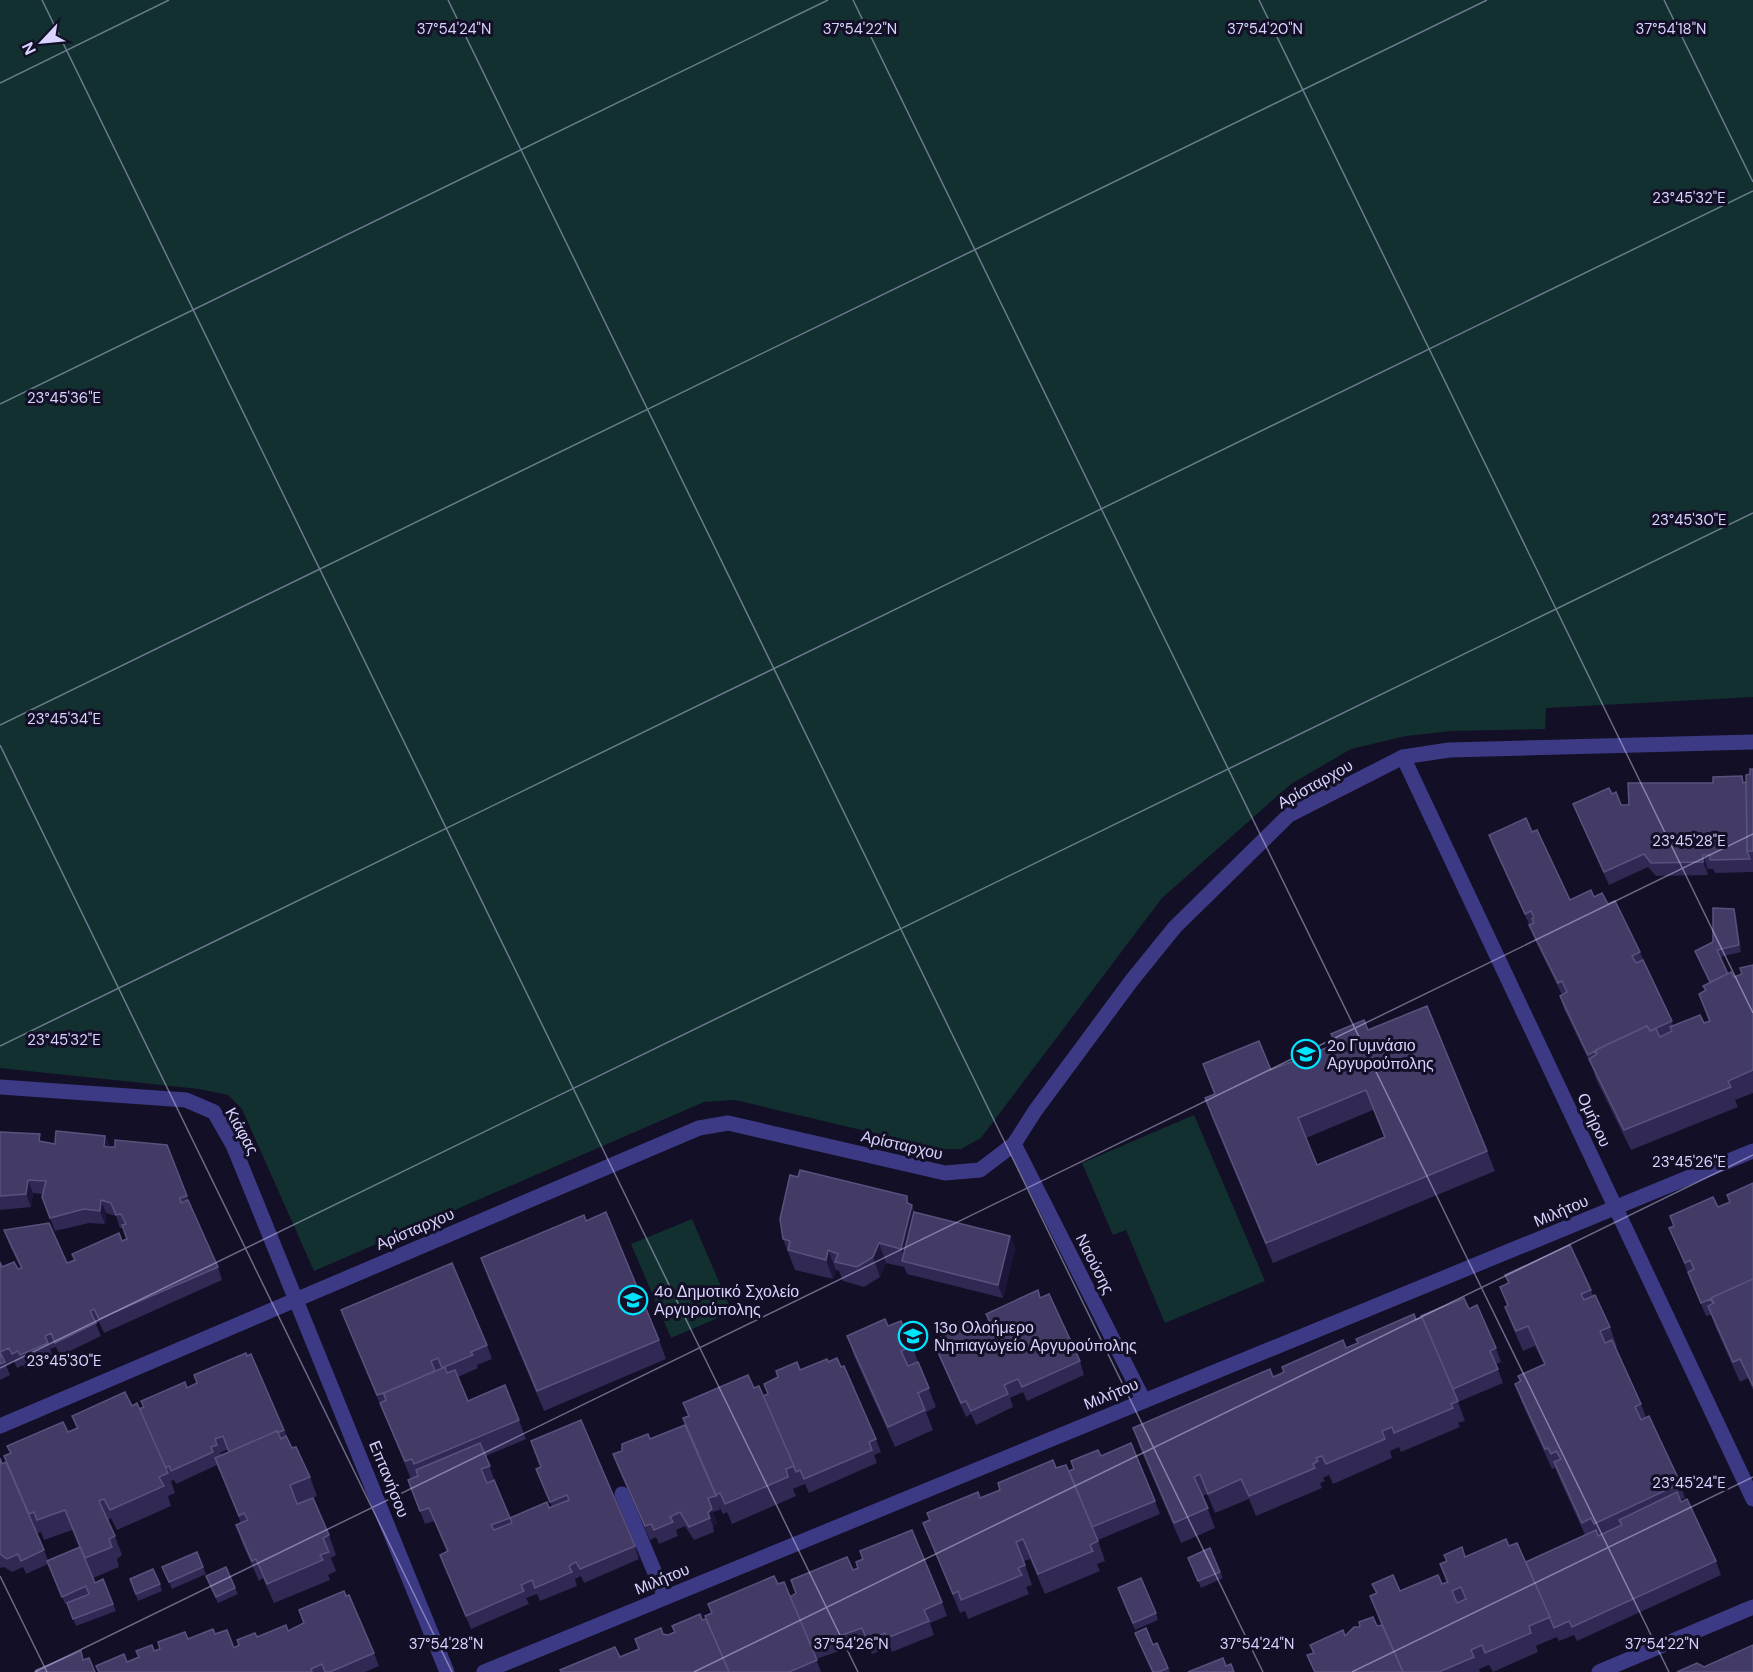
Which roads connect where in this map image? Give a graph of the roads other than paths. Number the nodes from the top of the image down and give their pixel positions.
1 (1753, 742) edge
2 (1403, 757) junction
3 (0, 1086) edge
4 (1014, 1144) junction
5 (1753, 1151) edge
6 (1615, 1208) junction
7 (297, 1299) junction
8 (1144, 1401) junction
9 (0, 1426) edge
10 (622, 1494) edge
11 (1753, 1499) edge
12 (665, 1597) junction
13 (1753, 1607) edge
14 (447, 1672) edge
15 (484, 1672) edge
16 (1599, 1672) edge

1 - 2 street, Αρίσταρχου
2 - 4 street, Αρίσταρχου
2 - 6 street, Ομήρου
3 - 7 street, Κιάφας
4 - 7 street, Αρίσταρχου
4 - 8 street, Ναούσης
5 - 6 street, Μιλήτου
6 - 8 street, Μιλήτου
6 - 11 street, Ομήρου
7 - 9 street, Αρίσταρχου
7 - 14 street, Επτανήσου
8 - 12 street, Μιλήτου
10 - 12 street
12 - 15 street, Μιλήτου
13 - 16 street

